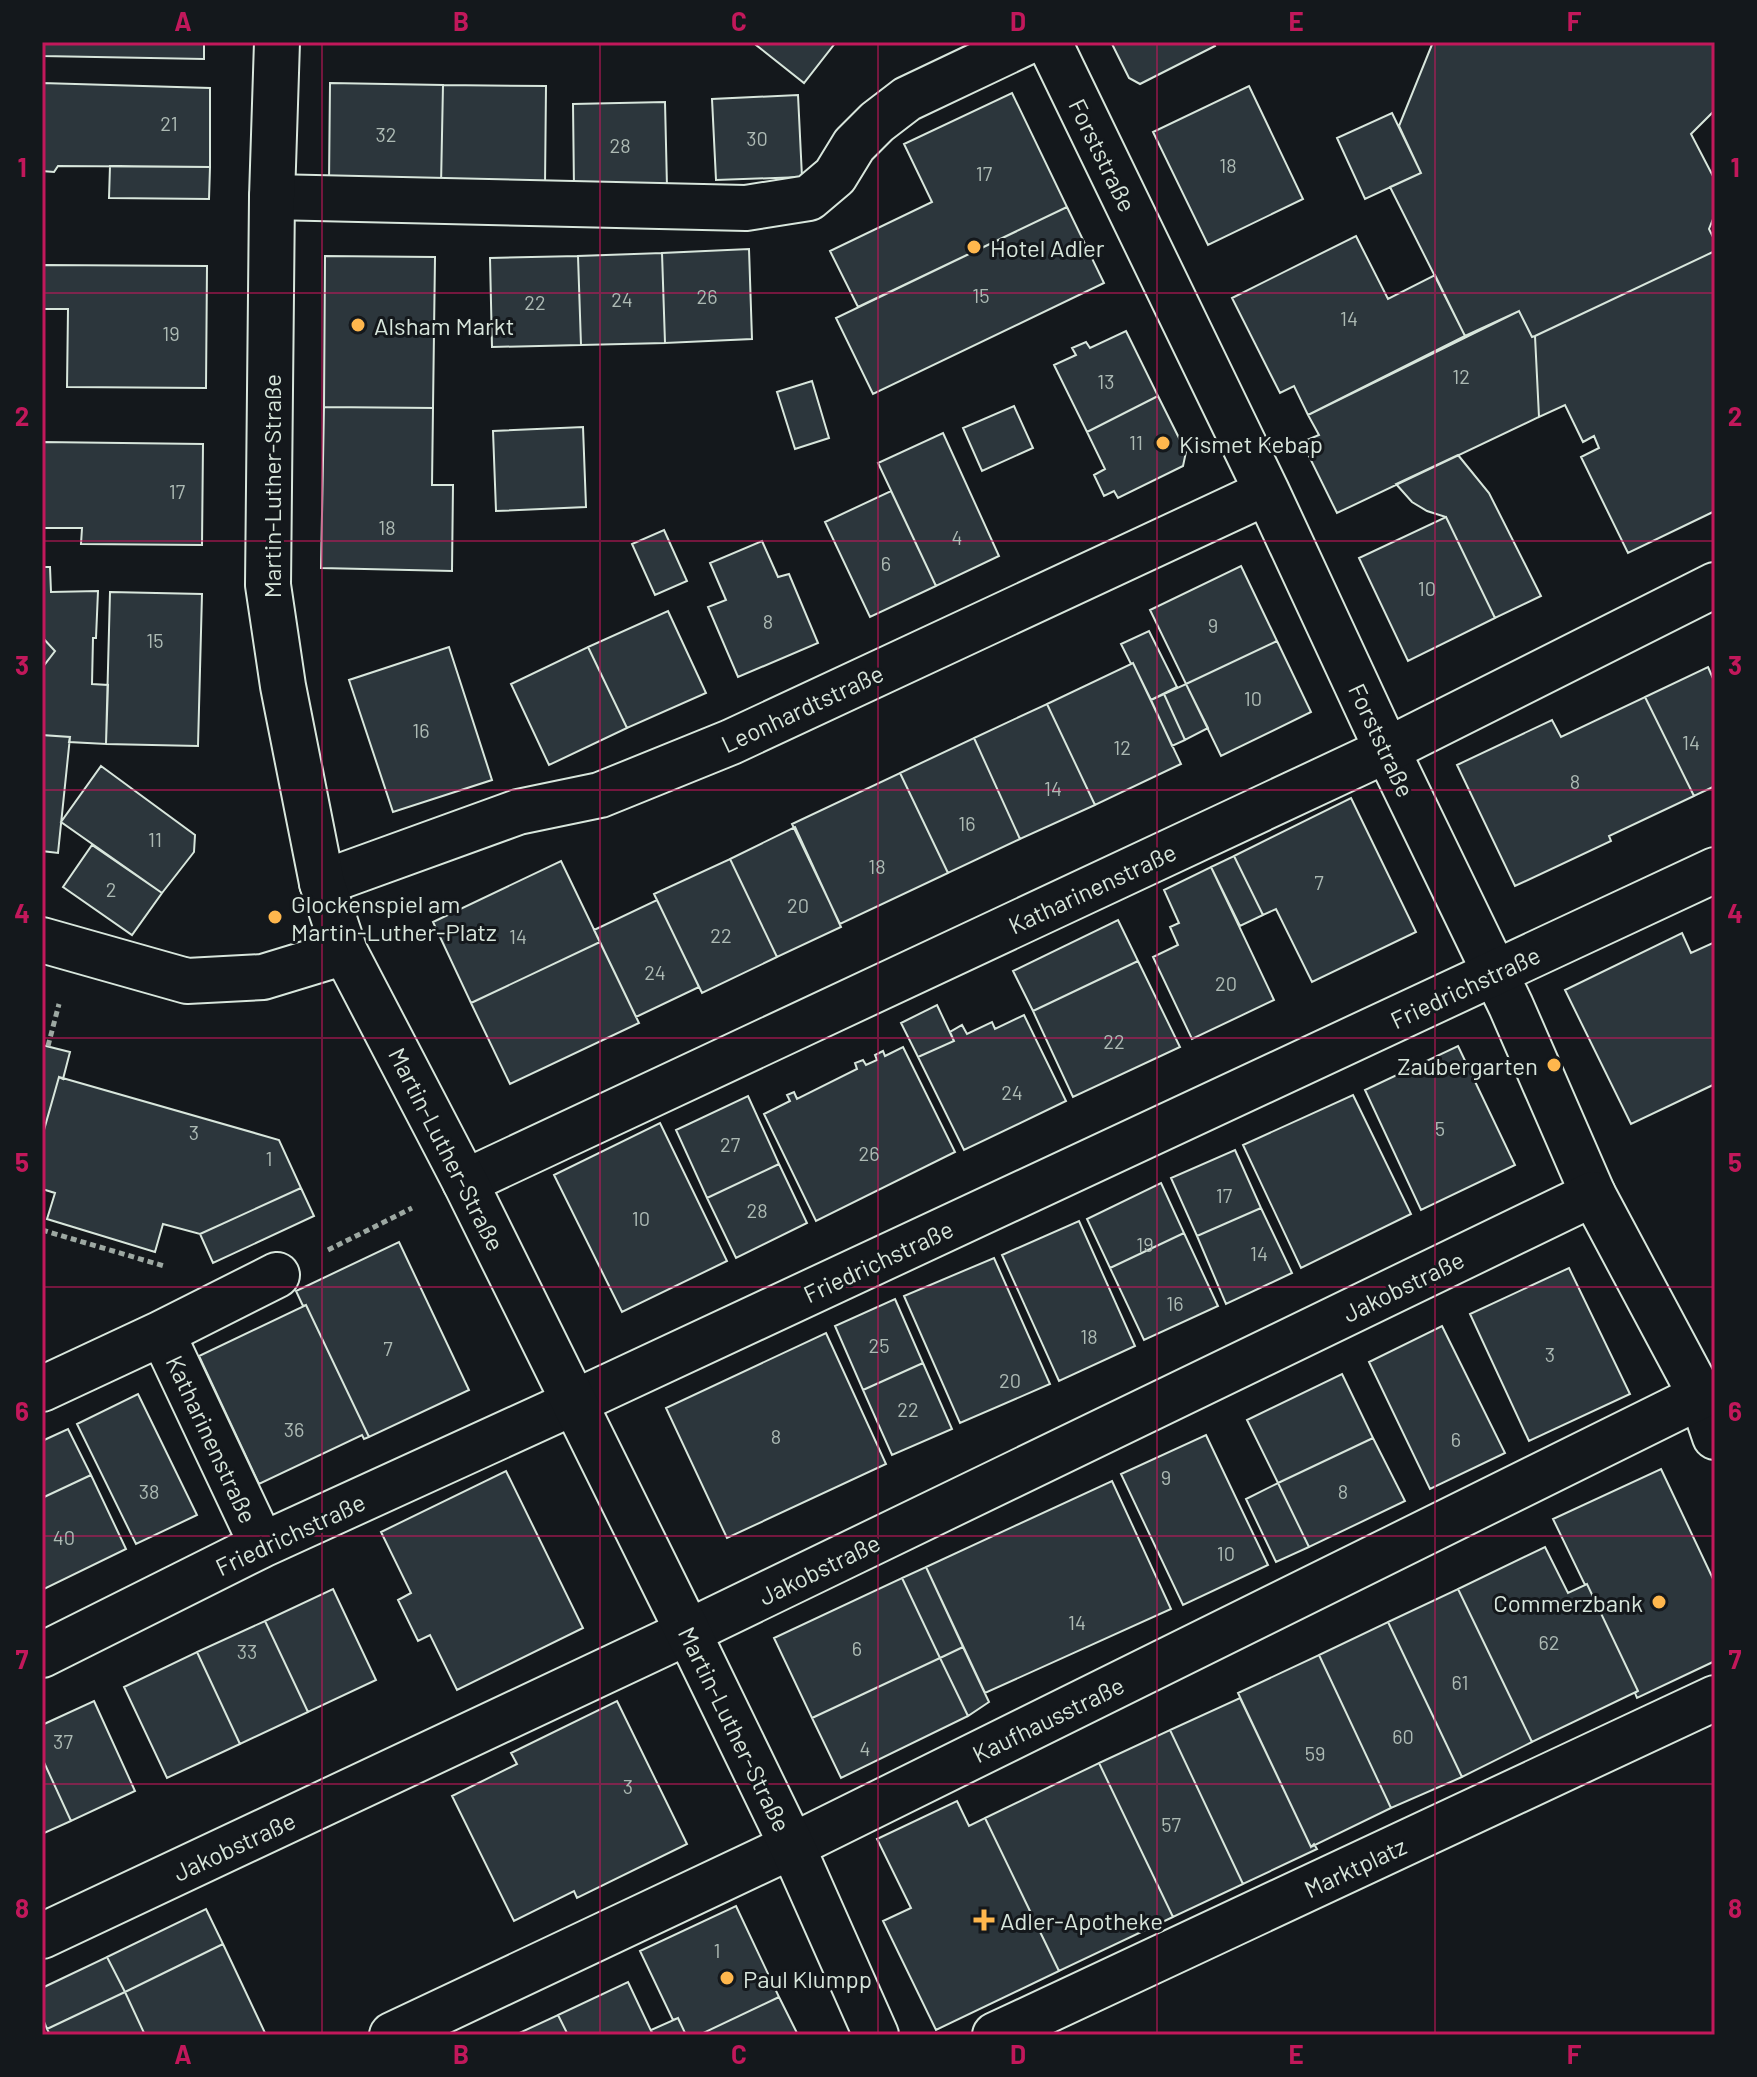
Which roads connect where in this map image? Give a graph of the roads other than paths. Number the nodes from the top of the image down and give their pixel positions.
1 (277, 42) edge
2 (1027, 42) edge
3 (1049, 42) edge
4 (272, 197) junction
5 (1267, 492) junction
6 (1715, 585) edge
7 (1387, 750) junction
8 (1715, 870) edge
9 (322, 883) junction
10 (42, 940) edge
11 (345, 952) junction
12 (1494, 974) junction
13 (465, 1182) junction
14 (1593, 1194) junction
15 (262, 1283) road end
16 (162, 1333) junction
17 (42, 1389) edge
18 (575, 1402) junction
19 (1708, 1416) edge
20 (262, 1545) junction
21 (688, 1632) junction
22 (42, 1655) edge
23 (1715, 1698) edge
24 (792, 1846) junction
25 (42, 1936) edge
26 (392, 2035) edge
27 (876, 2035) edge
28 (995, 2035) edge

1 - 4 street, Martin-Luther-Straße
2 - 4 street
3 - 5 street, Forststraße
4 - 9 street, Martin-Luther-Straße
5 - 7 street, Forststraße
5 - 9 street, Leonhardtstraße
6 - 7 street, Katharinenstraße
7 - 12 street, Forststraße
7 - 13 street, Katharinenstraße
8 - 12 street, Friedrichstraße
9 - 11 street, Martin-Luther-Straße
10 - 11 street
11 - 13 street, Martin-Luther-Straße
12 - 14 street, Forststraße
12 - 18 street, Friedrichstraße
13 - 18 street, Martin-Luther-Straße
14 - 19 street, Forststraße
14 - 21 street, Jakobstraße
15 - 16 street, Katharinenstraße
16 - 17 street, Katharinenstraße
16 - 20 street, Katharinenstraße
18 - 20 street, Friedrichstraße
18 - 21 street, Martin-Luther-Straße
19 - 24 street, Kaufhausstraße
20 - 22 street, Friedrichstraße
21 - 24 street, Martin-Luther-Straße
21 - 25 street, Jakobstraße
23 - 28 street, Marktplatz
24 - 26 street, Kaufhausstraße
24 - 27 street, Martin-Luther-Straße

